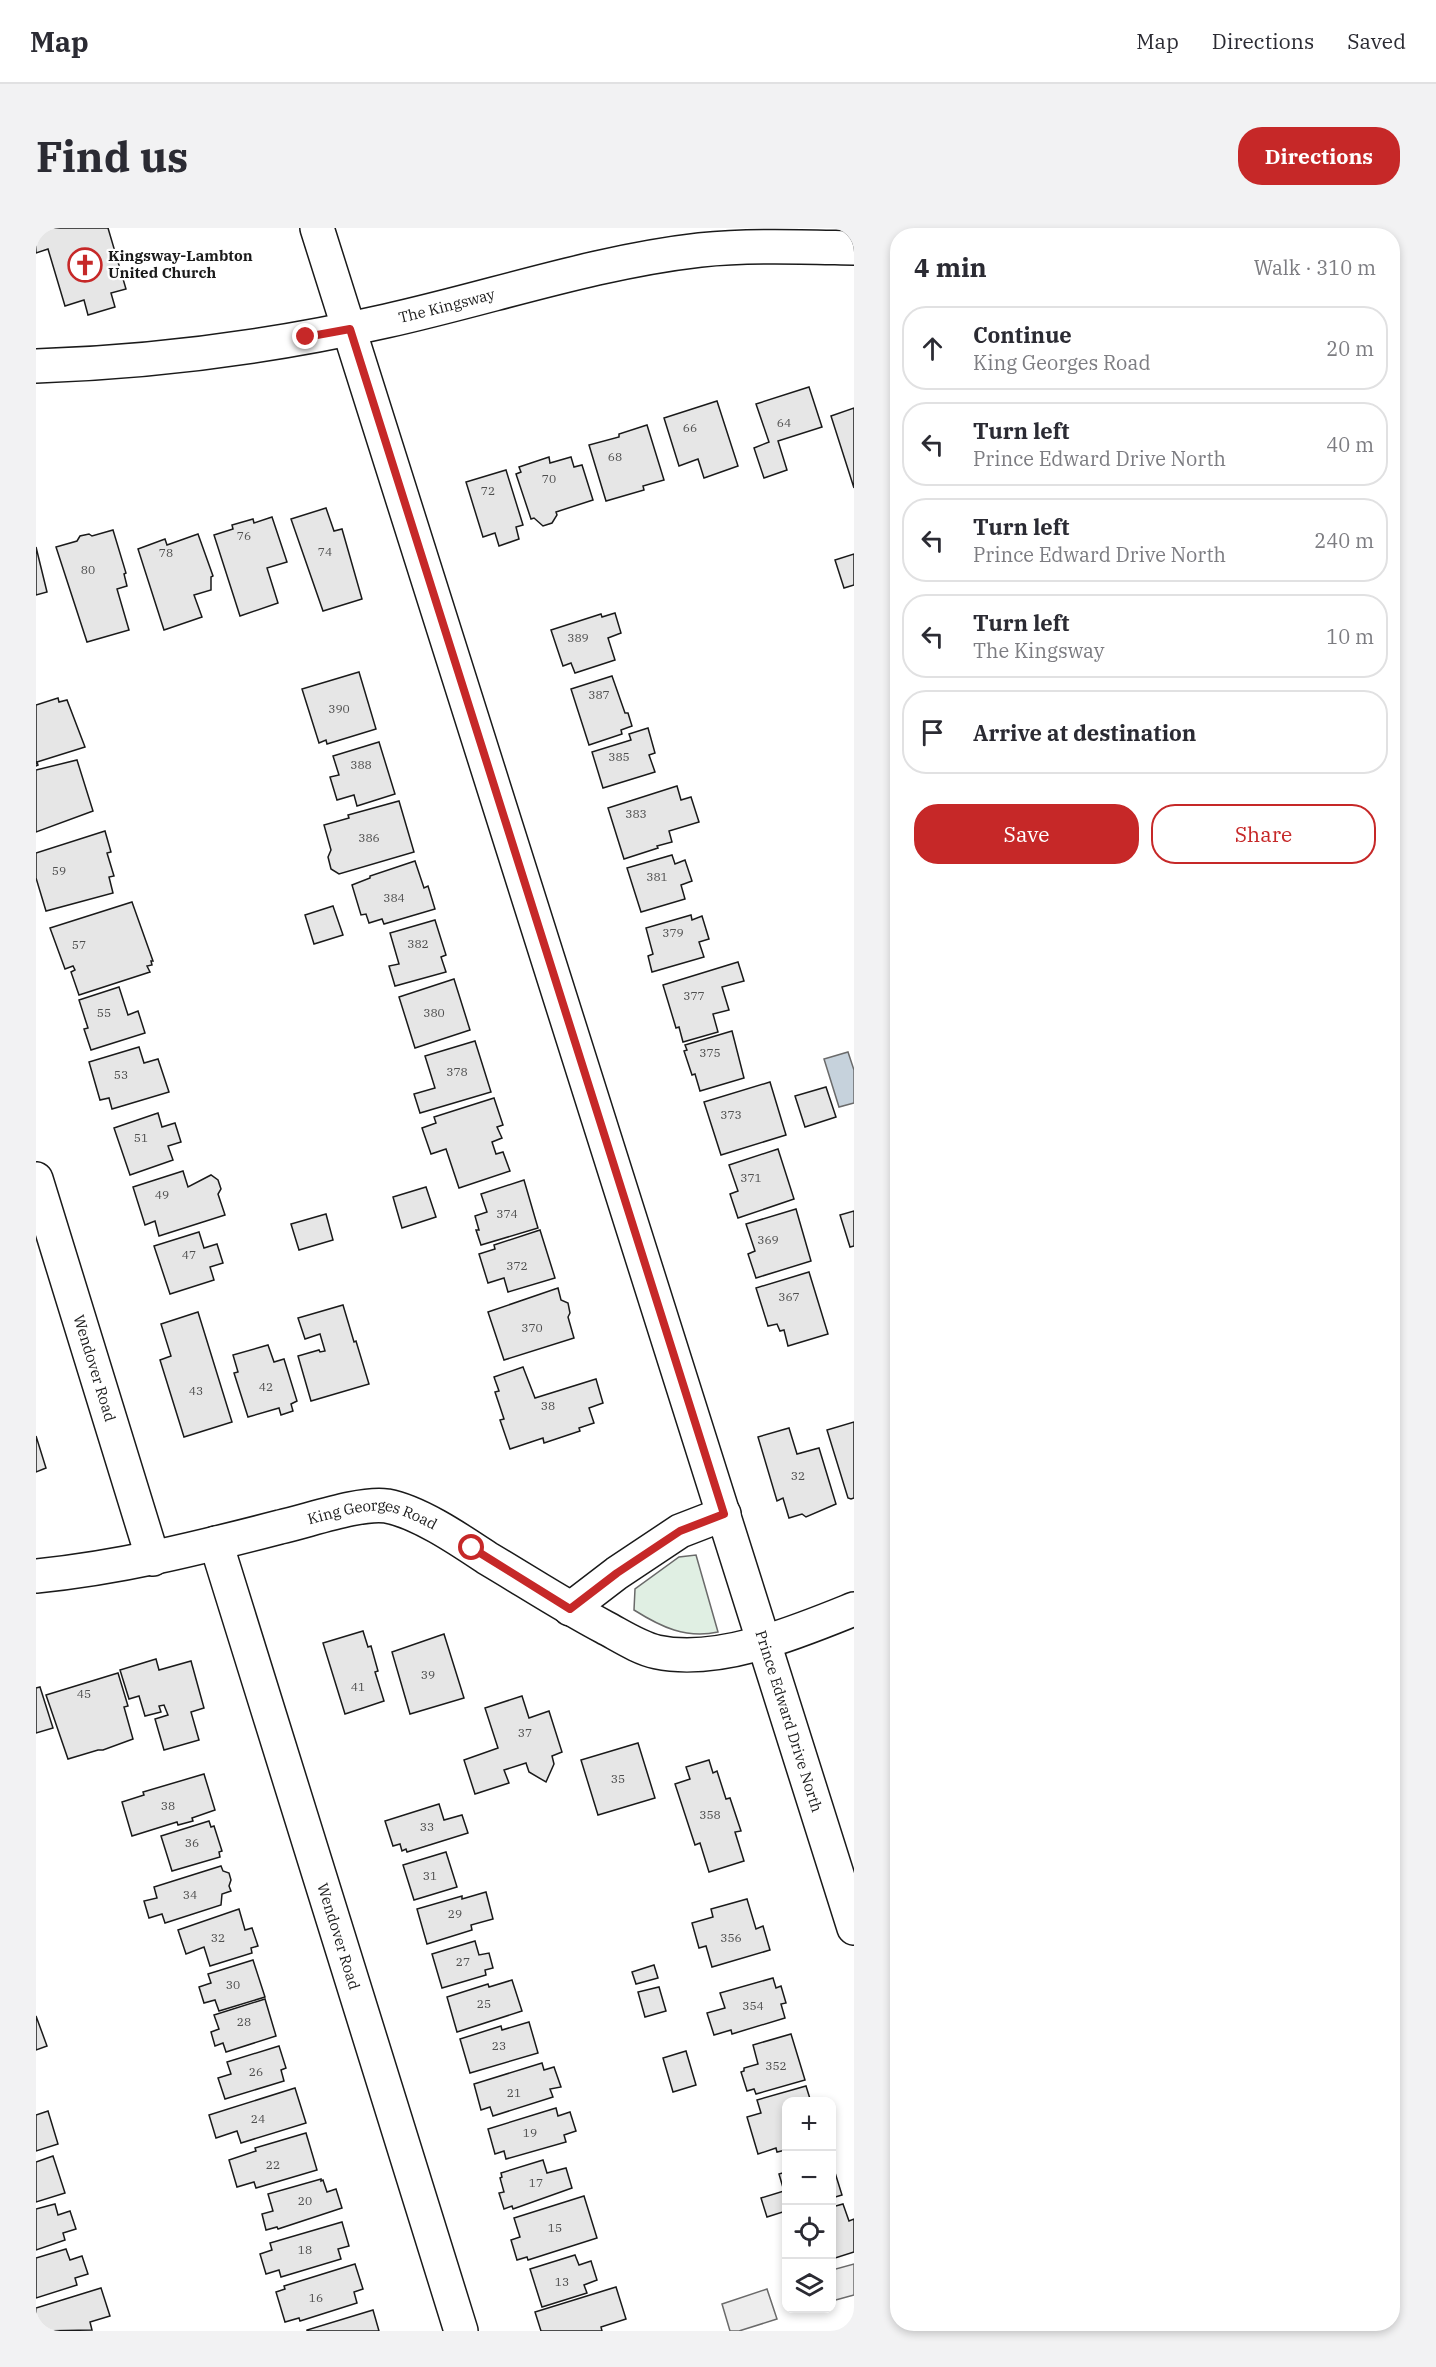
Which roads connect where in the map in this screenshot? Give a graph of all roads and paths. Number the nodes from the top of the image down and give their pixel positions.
1 (317, 228) edge
2 (854, 248) edge
3 (350, 329) junction
4 (36, 366) edge
5 (36, 1179) edge
6 (724, 1514) junction
7 (216, 1543) junction
8 (153, 1559) junction
9 (36, 1576) edge
10 (570, 1609) junction
11 (854, 1609) edge
12 (762, 1641) junction
13 (854, 1928) edge
14 (461, 2331) edge

1 - 3 street, Prince Edward Drive North
2 - 3 street, The Kingsway
3 - 4 street, The Kingsway
3 - 6 street, Prince Edward Drive North
5 - 8 street, Wendover Road
6 - 10 street
6 - 12 street, Prince Edward Drive North
7 - 8 street, King Georges Road
7 - 10 street, King Georges Road
7 - 14 street, Wendover Road
8 - 9 street, King Georges Road
10 - 12 street, King Georges Road
11 - 12 street, King Georges Road
12 - 13 street, Prince Edward Drive North

